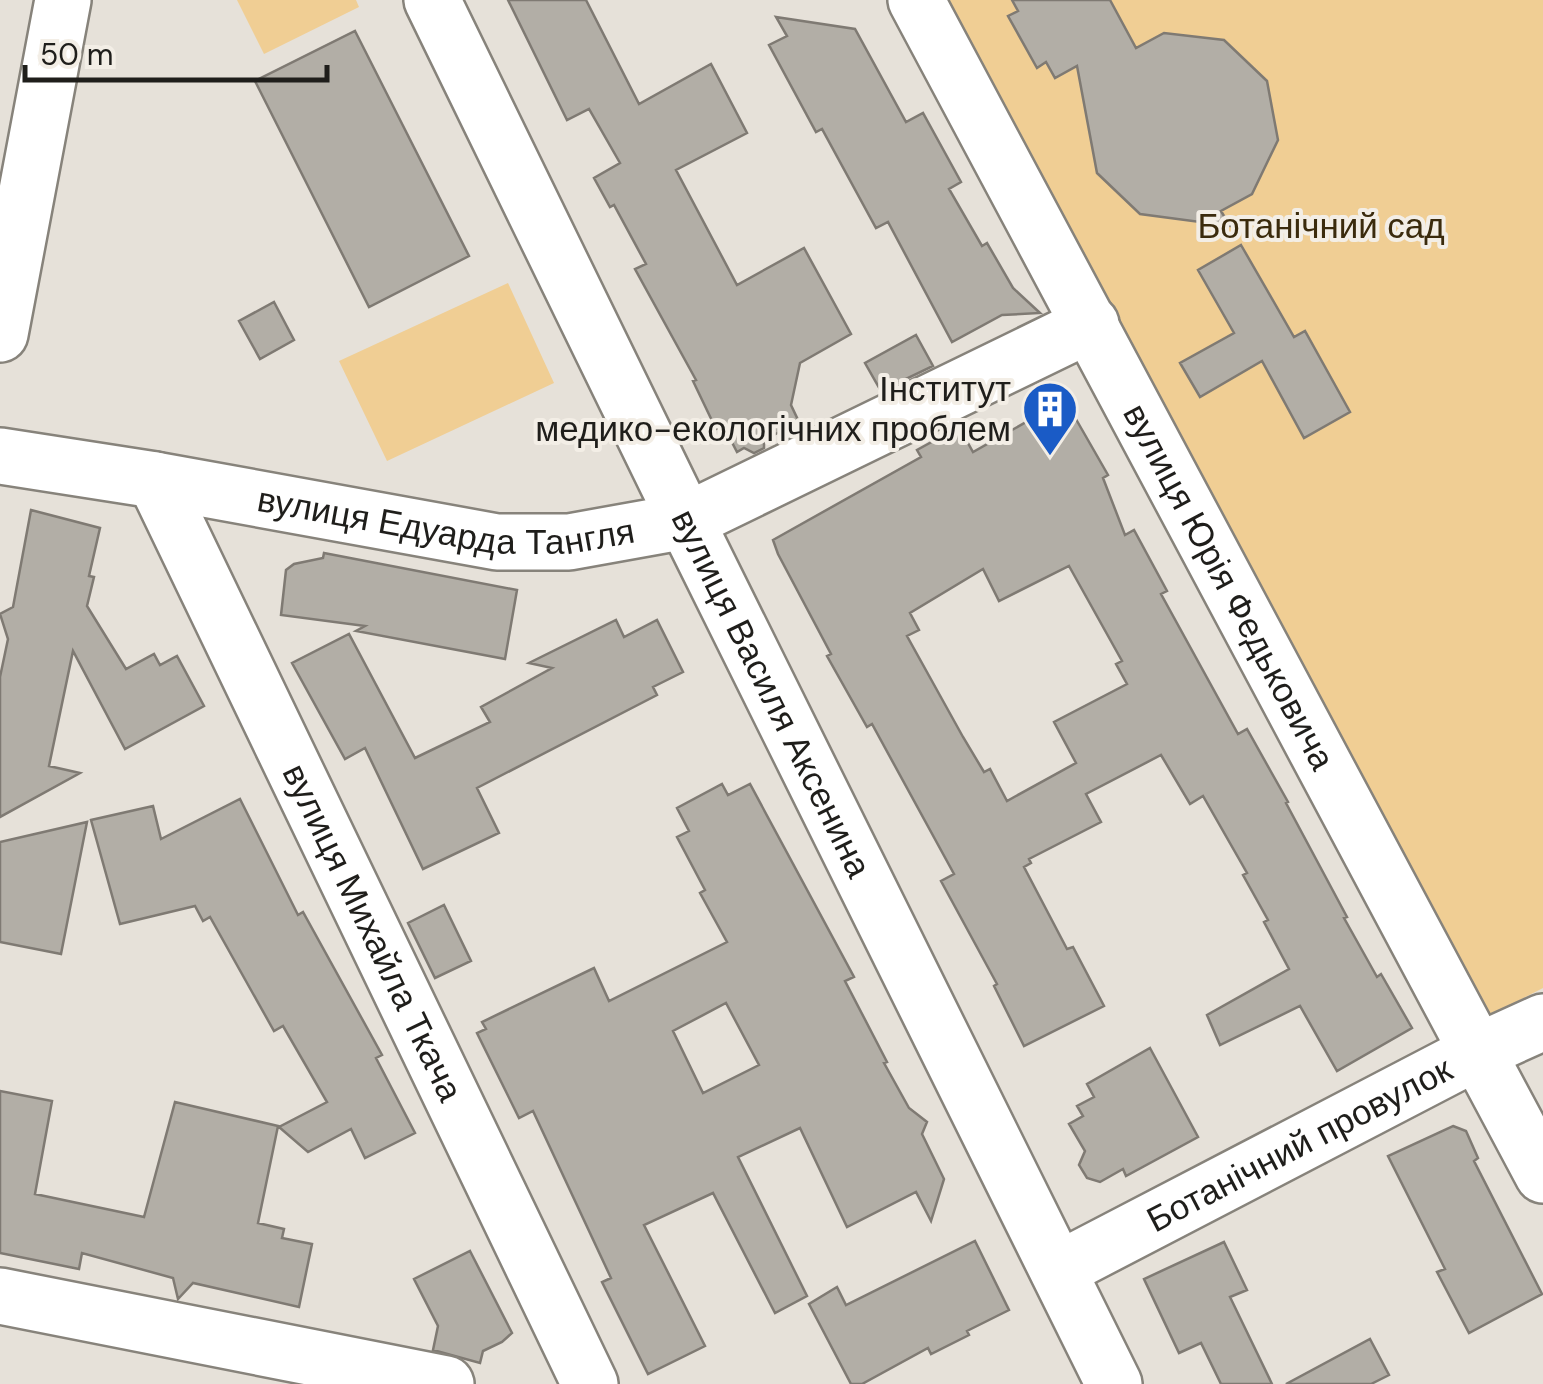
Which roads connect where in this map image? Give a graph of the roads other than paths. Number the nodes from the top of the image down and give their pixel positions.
1 (63, 0) edge
2 (432, 0) edge
3 (916, 0) edge
4 (8, 254) edge
5 (1091, 324) junction
6 (0, 334) edge
7 (0, 456) edge
8 (155, 480) junction
9 (686, 522) junction
10 (1543, 1022) edge
11 (1478, 1052) junction
12 (1543, 1174) edge
13 (1058, 1270) junction
14 (0, 1296) edge
15 (446, 1384) edge
16 (590, 1384) edge
17 (1114, 1384) edge

1 - 4 street
2 - 9 street, вулиця Василя Аксенина
3 - 5 street, вулиця Юрія Федьковича
4 - 6 street
5 - 9 street, вулиця Едуарда Тангля
5 - 11 street, вулиця Юрія Федьковича
7 - 8 street, вулиця Едуарда Тангля
8 - 9 street, вулиця Едуарда Тангля
8 - 16 street, вулиця Михайла Ткача
9 - 13 street, вулиця Василя Аксенина
10 - 11 street, Ботанічний провулок
11 - 12 street, вулиця Юрія Федьковича
11 - 13 street, Ботанічний провулок
13 - 17 street, вулиця Василя Аксенина
14 - 15 street

